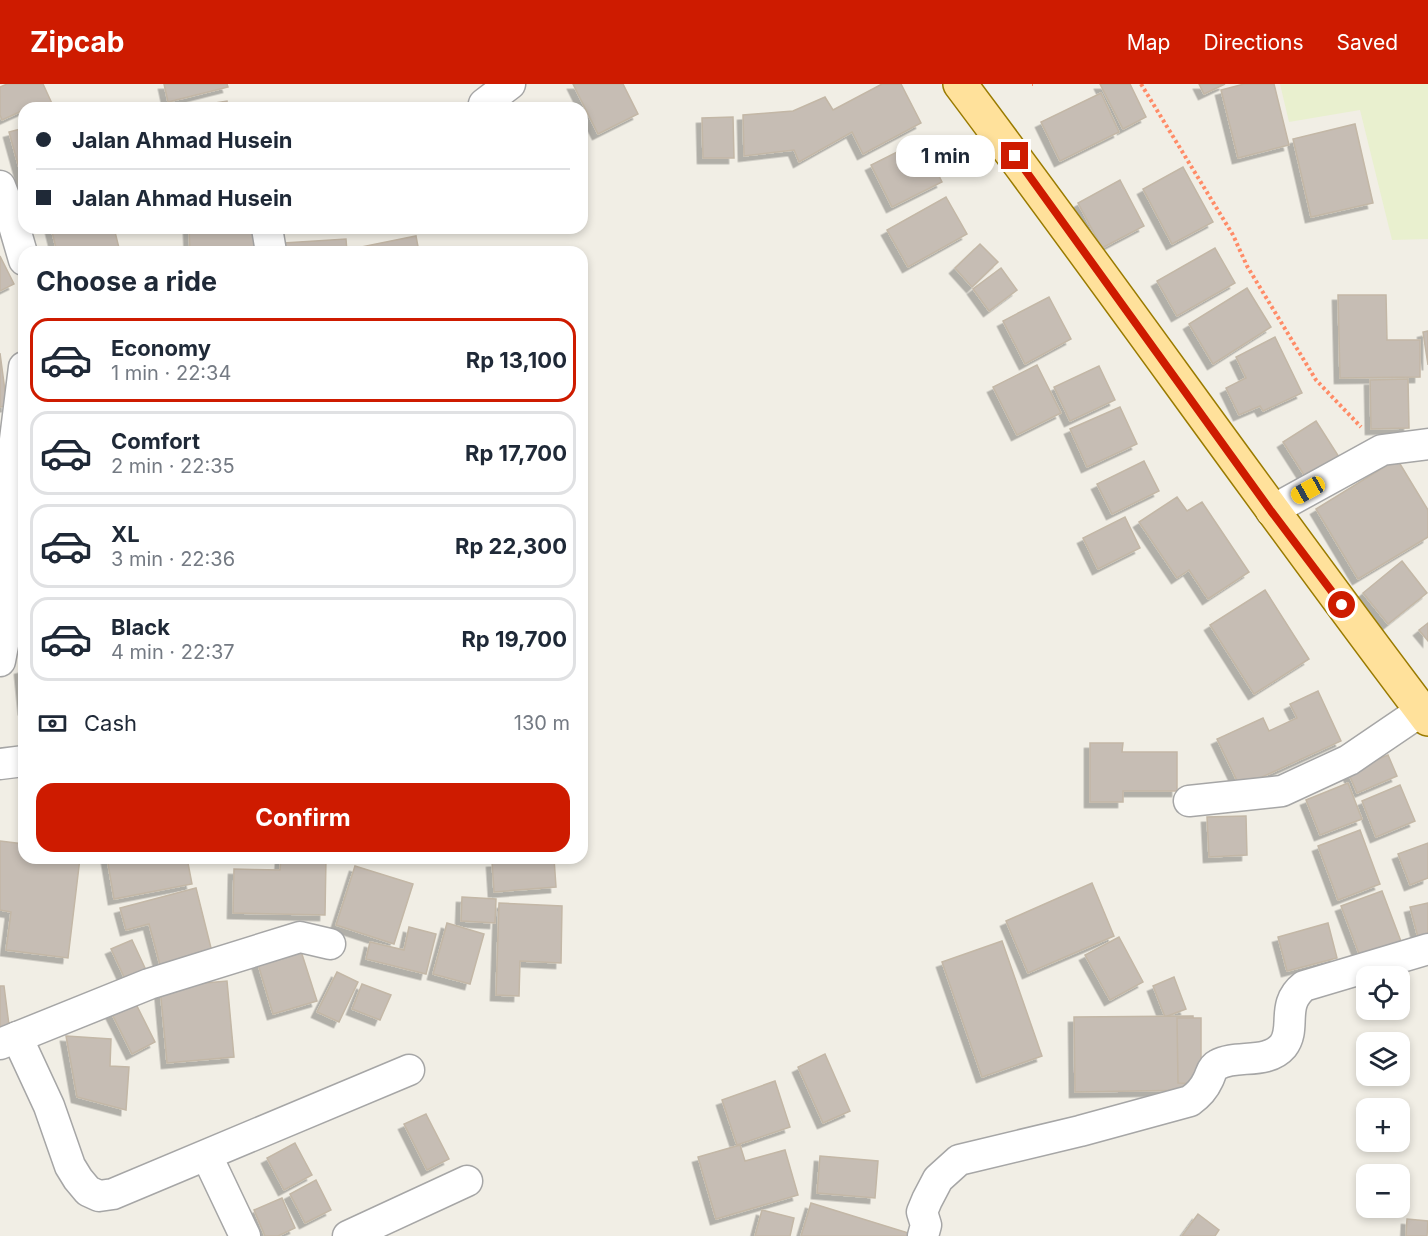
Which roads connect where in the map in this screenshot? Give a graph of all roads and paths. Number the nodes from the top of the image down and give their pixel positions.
1 (510, 84) edge
2 (960, 84) edge
3 (1141, 84) edge
4 (487, 102) edge
5 (11, 203) edge
6 (18, 234) edge
7 (1428, 444) edge
8 (1382, 450) junction
9 (18, 472) edge
10 (1271, 511) junction
11 (0, 661) edge
12 (1425, 715) edge
13 (18, 761) edge
14 (0, 764) edge
15 (1189, 801) dead end
16 (330, 944) dead end
17 (1428, 949) edge
18 (9, 1041) edge
19 (409, 1070) dead end
20 (207, 1156) junction
21 (467, 1181) dead end
22 (387, 1228) edge
23 (245, 1236) edge
24 (348, 1236) edge
25 (922, 1236) edge

1 - 4 street
2 - 10 main road
3 - 8 path
5 - 6 street
7 - 8 street
8 - 10 street
9 - 11 street
10 - 12 main road
12 - 15 street
13 - 14 street
16 - 18 street
17 - 25 street
18 - 20 street
19 - 20 street
20 - 23 street
21 - 22 street
22 - 24 street

